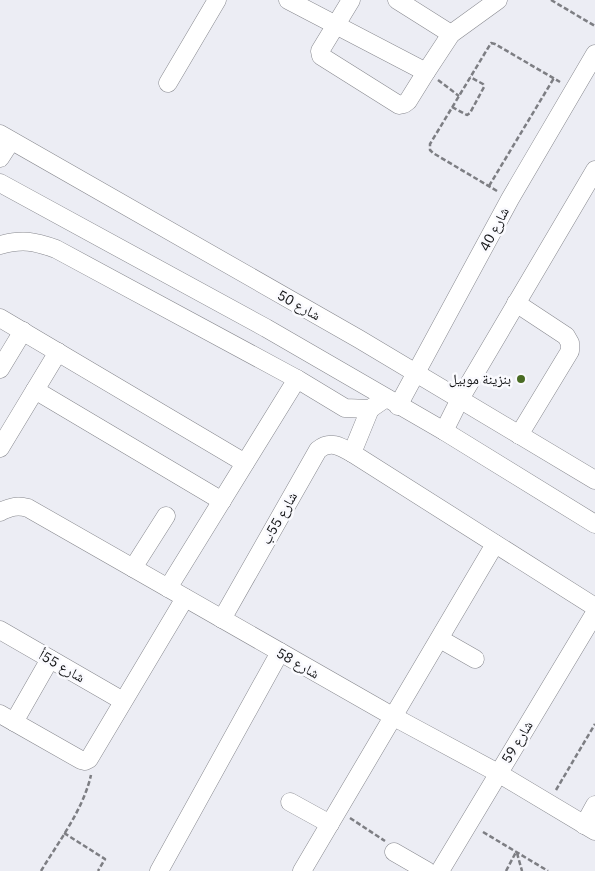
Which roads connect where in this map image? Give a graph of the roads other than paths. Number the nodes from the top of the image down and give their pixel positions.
1 (217, 0) edge
2 (288, 0) edge
3 (351, 0) edge
4 (397, 0) edge
5 (498, 0) edge
6 (336, 25) junction
7 (451, 34) junction
8 (595, 54) edge
9 (426, 72) junction
10 (168, 83) dead end
11 (5, 138) edge
12 (0, 158) edge
13 (595, 170) edge
14 (0, 183) edge
15 (0, 245) edge
16 (516, 303) junction
17 (0, 318) edge
18 (23, 332) junction
19 (58, 352) junction
20 (0, 369) edge
21 (416, 374) junction
22 (297, 379) junction
23 (36, 390) junction
24 (460, 399) junction
25 (392, 402) junction
26 (370, 409) junction
27 (444, 431) junction
28 (519, 434) junction
29 (0, 448) edge
30 (352, 453) junction
31 (245, 463) junction
32 (595, 480) edge
33 (222, 502) junction
34 (0, 512) edge
35 (166, 516) dead end
36 (595, 524) edge
37 (495, 544) junction
38 (133, 568) junction
39 (168, 588) junction
40 (185, 598) junction
41 (595, 606) edge
42 (595, 613) edge
43 (222, 619) junction
44 (0, 630) edge
45 (440, 638) junction
46 (280, 652) junction
47 (50, 659) junction
48 (475, 659) dead end
49 (123, 701) junction
50 (394, 717) junction
51 (7, 718) edge
52 (498, 773) junction
53 (290, 802) dead end
54 (595, 805) edge
55 (334, 818) junction
56 (590, 828) edge
57 (394, 852) road end
58 (166, 869) edge
59 (302, 871) edge
60 (427, 871) edge
61 (440, 871) edge

1 - 10 street
2 - 6 street
3 - 6 street
4 - 7 street
5 - 7 street
6 - 9 street
6 - 9 street
7 - 9 street
8 - 21 street, شارع 40
11 - 12 street
11 - 21 street, شارع 50
13 - 16 street
14 - 25 street
15 - 22 street
16 - 24 street
16 - 28 street
17 - 18 street
18 - 19 street
18 - 20 street
19 - 23 street
19 - 31 street
21 - 24 street, شارع 50
21 - 25 street, شارع 40
22 - 26 street
22 - 31 street
23 - 29 street
23 - 33 street
24 - 27 street
24 - 28 street, شارع 50
25 - 26 street
25 - 27 street
26 - 30 street
27 - 36 street
28 - 32 street, شارع 50
30 - 37 street, شارع 55ب
30 - 43 street, شارع 55ب
31 - 33 street
33 - 39 street
34 - 38 street, شارع 58
35 - 38 street
37 - 41 street, شارع 55ب
37 - 45 street
38 - 39 street, شارع 58
39 - 40 street, شارع 58
40 - 43 street, شارع 58
40 - 49 street
42 - 52 street, شارع 59
43 - 46 street, شارع 58
44 - 47 street, شارع 55أ
45 - 48 street
45 - 50 street
46 - 50 street, شارع 58
46 - 58 street
47 - 49 street, شارع 55أ
47 - 51 street
49 - 51 street
50 - 52 street, شارع 58
50 - 55 street
52 - 56 street, شارع 58
52 - 61 street, شارع 59
53 - 55 street
54 - 56 street
55 - 59 street
57 - 60 street

